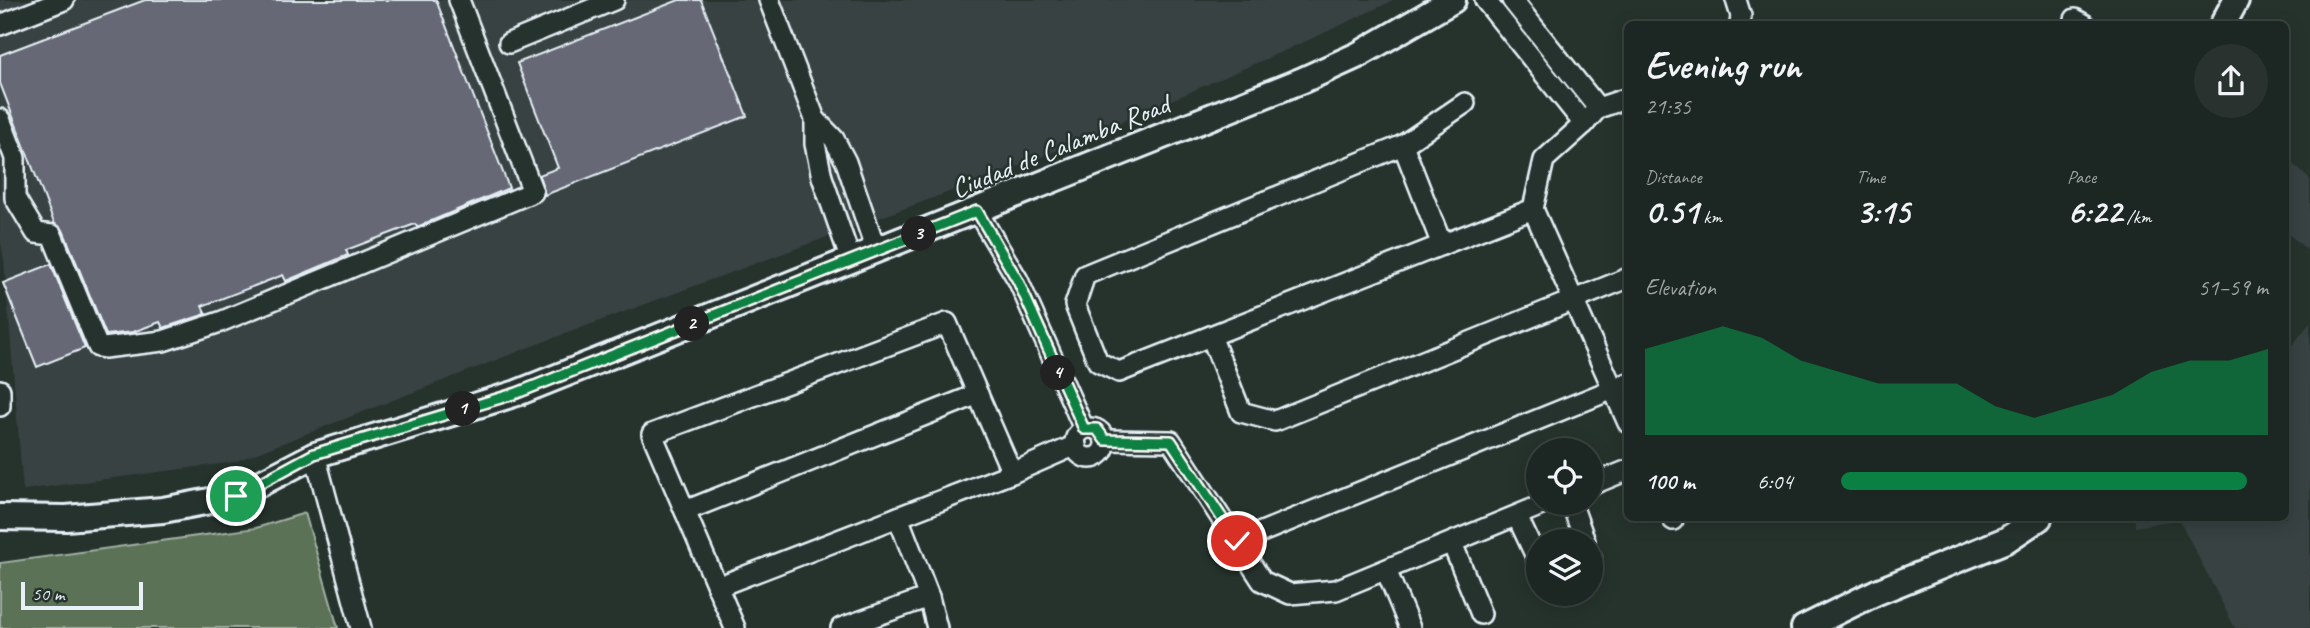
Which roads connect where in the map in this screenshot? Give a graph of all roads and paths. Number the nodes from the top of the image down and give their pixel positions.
1 (64, 0) edge
2 (459, 0) edge
3 (614, 0) edge
4 (769, 0) edge
5 (1453, 0) edge
6 (1485, 0) edge
7 (1512, 0) edge
8 (1736, 0) edge
9 (2236, 0) edge
10 (1740, 21) edge
11 (2225, 21) edge
12 (0, 25) edge
13 (509, 43) dead end
14 (1624, 99) edge
15 (1465, 103) dead end
16 (1598, 108) junction
17 (0, 119) edge
18 (815, 119) junction
19 (1584, 124) junction
20 (1403, 145) junction
21 (1533, 209) junction
22 (977, 211) junction
23 (1442, 245) junction
24 (876, 250) junction
25 (851, 261) junction
26 (1624, 280) edge
27 (1574, 300) junction
28 (1210, 336) junction
29 (1620, 386) edge
30 (0, 390) edge
31 (978, 394) junction
32 (1624, 405) edge
33 (0, 406) edge
34 (1080, 437) junction
35 (1105, 440) junction
36 (314, 454) junction
37 (1624, 472) edge
38 (1012, 473) junction
39 (1603, 480) edge
40 (685, 511) junction
41 (1526, 512) edge
42 (1517, 516) junction
43 (0, 517) edge
44 (898, 517) junction
45 (2034, 521) edge
46 (1526, 535) edge
47 (1237, 541) junction
48 (1452, 543) junction
49 (1386, 570) junction
50 (718, 587) junction
51 (929, 597) junction
52 (1481, 614) dead end
53 (361, 628) edge
54 (735, 628) edge
55 (841, 628) edge
56 (937, 628) edge
57 (1410, 628) edge
58 (1804, 628) edge

1 - 12 street
2 - 17 street
3 - 13 street
4 - 18 street
5 - 22 main road, Ciudad de Calamba Road
6 - 19 street
7 - 16 street
8 - 10 street
9 - 11 main road
14 - 16 street
15 - 20 street
16 - 19 street
18 - 24 street
18 - 25 street
19 - 21 street
20 - 23 street
20 - 28 street
21 - 23 street
21 - 27 street
22 - 24 main road, Ciudad de Calamba Road
22 - 34 street
23 - 28 street
24 - 25 main road, Ciudad de Calamba Road
25 - 36 main road, Ciudad de Calamba Road
26 - 27 street
27 - 28 street
27 - 29 street
29 - 32 street
29 - 47 street
30 - 33 street
31 - 38 street
31 - 40 street
31 - 40 street
34 - 35 street
34 - 35 street
34 - 38 street
35 - 47 street
36 - 43 main road, Ciudad de Calamba Road
36 - 53 street
37 - 39 street
38 - 44 street
40 - 50 street
41 - 42 street
42 - 46 street
42 - 48 street
44 - 50 street
44 - 51 street
45 - 58 main road
47 - 49 street
48 - 49 street
48 - 52 street
49 - 57 street
50 - 54 street
51 - 55 street
51 - 56 street

